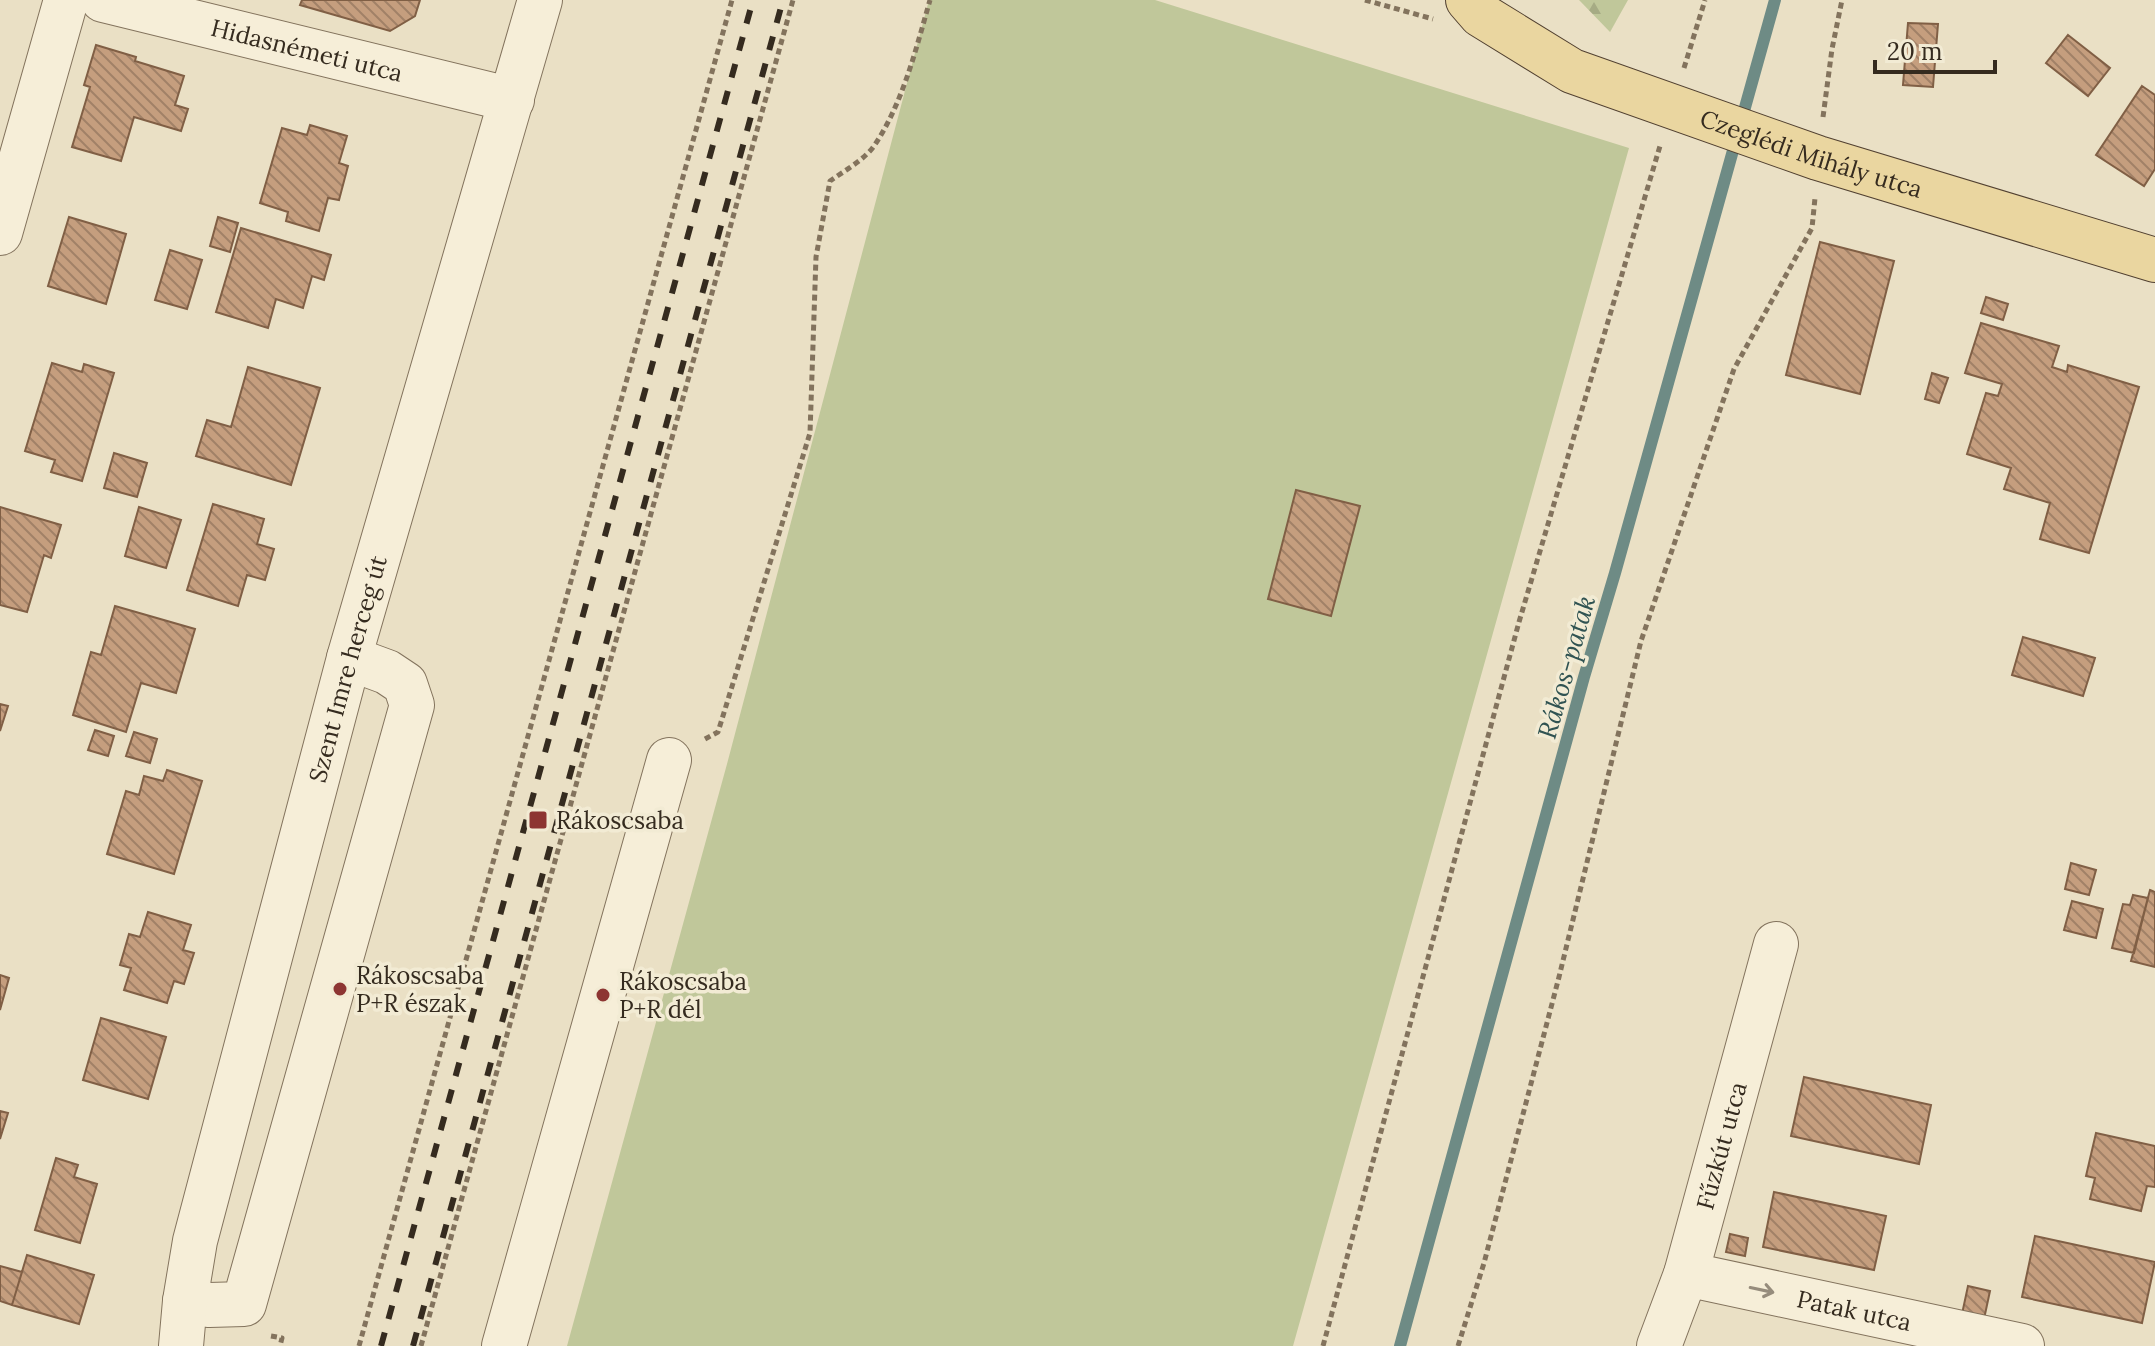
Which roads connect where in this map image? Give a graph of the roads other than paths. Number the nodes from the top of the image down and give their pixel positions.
1 (66, 0) edge
2 (103, 0) edge
3 (540, 0) edge
4 (1474, 7) edge
5 (512, 100) junction
6 (0, 233) edge
7 (2155, 260) edge
8 (349, 658) junction
9 (669, 760) road end
10 (1776, 944) dead end
11 (1686, 1274) junction
12 (185, 1301) junction
13 (181, 1346) edge
14 (504, 1346) edge
15 (1659, 1346) edge
16 (2022, 1346) edge

1 - 6 street
2 - 5 street, Hidasnémeti utca
3 - 5 street, Szent Imre herceg út
4 - 7 main road, Czeglédi Mihály utca
5 - 8 street, Szent Imre herceg út
8 - 12 street, Szent Imre herceg út
8 - 12 street
9 - 14 street
10 - 11 street, Fűzkút utca
11 - 15 street, Fűzkút utca
11 -> 16 street, Patak utca
12 - 13 street, Szent Imre herceg út

